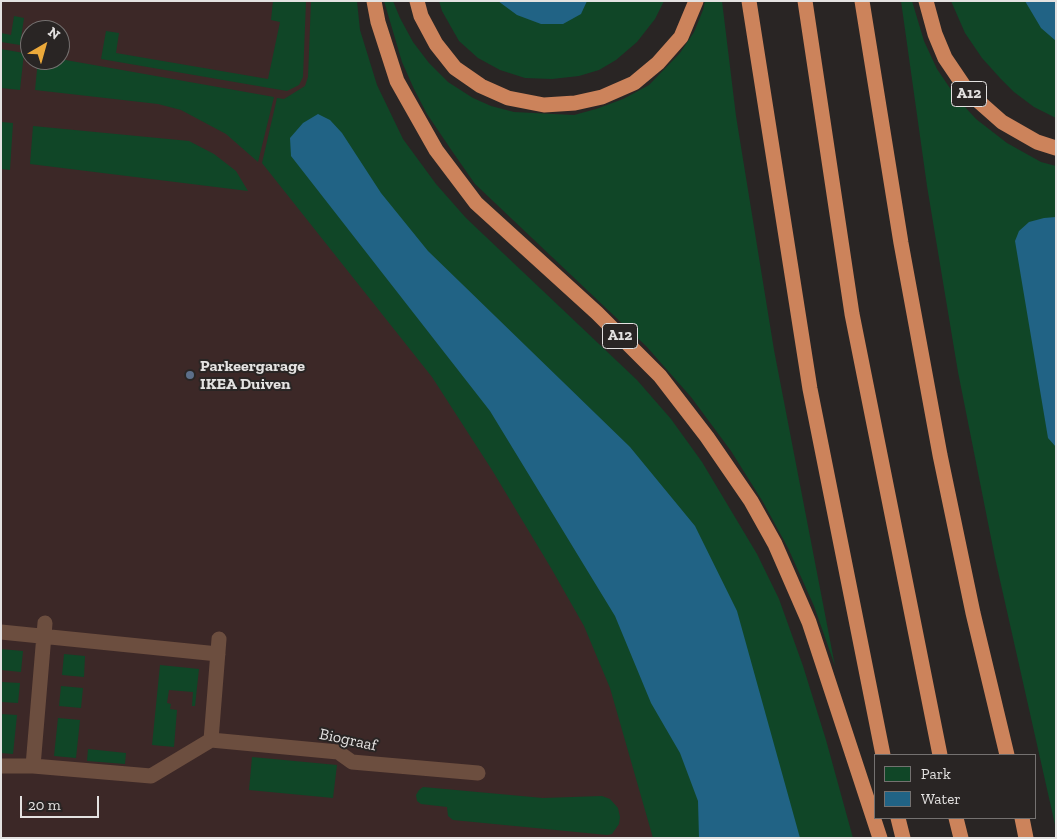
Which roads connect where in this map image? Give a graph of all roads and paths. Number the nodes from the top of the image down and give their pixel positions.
1 (374, 1) edge
2 (417, 1) edge
3 (696, 1) edge
4 (749, 1) edge
5 (804, 1) edge
6 (862, 1) edge
7 (926, 1) edge
8 (1056, 148) edge
9 (45, 630) junction
10 (1, 632) edge
11 (210, 740) junction
12 (882, 754) edge
13 (940, 754) edge
14 (1007, 754) edge
15 (1, 766) edge
16 (33, 766) junction
17 (478, 773) dead end
18 (898, 819) edge
19 (956, 819) edge
20 (1022, 819) edge
21 (880, 838) edge
22 (903, 838) edge
23 (961, 838) edge
24 (1026, 838) edge

1 - 21 highway, A12
2 - 3 highway
4 - 12 highway
5 - 13 highway
6 - 14 highway
7 - 8 highway, A12
9 - 10 street
9 - 11 street
9 - 16 street
11 - 16 street
11 - 17 street, Biograaf
15 - 16 street
18 - 22 highway
19 - 23 highway
20 - 24 highway

